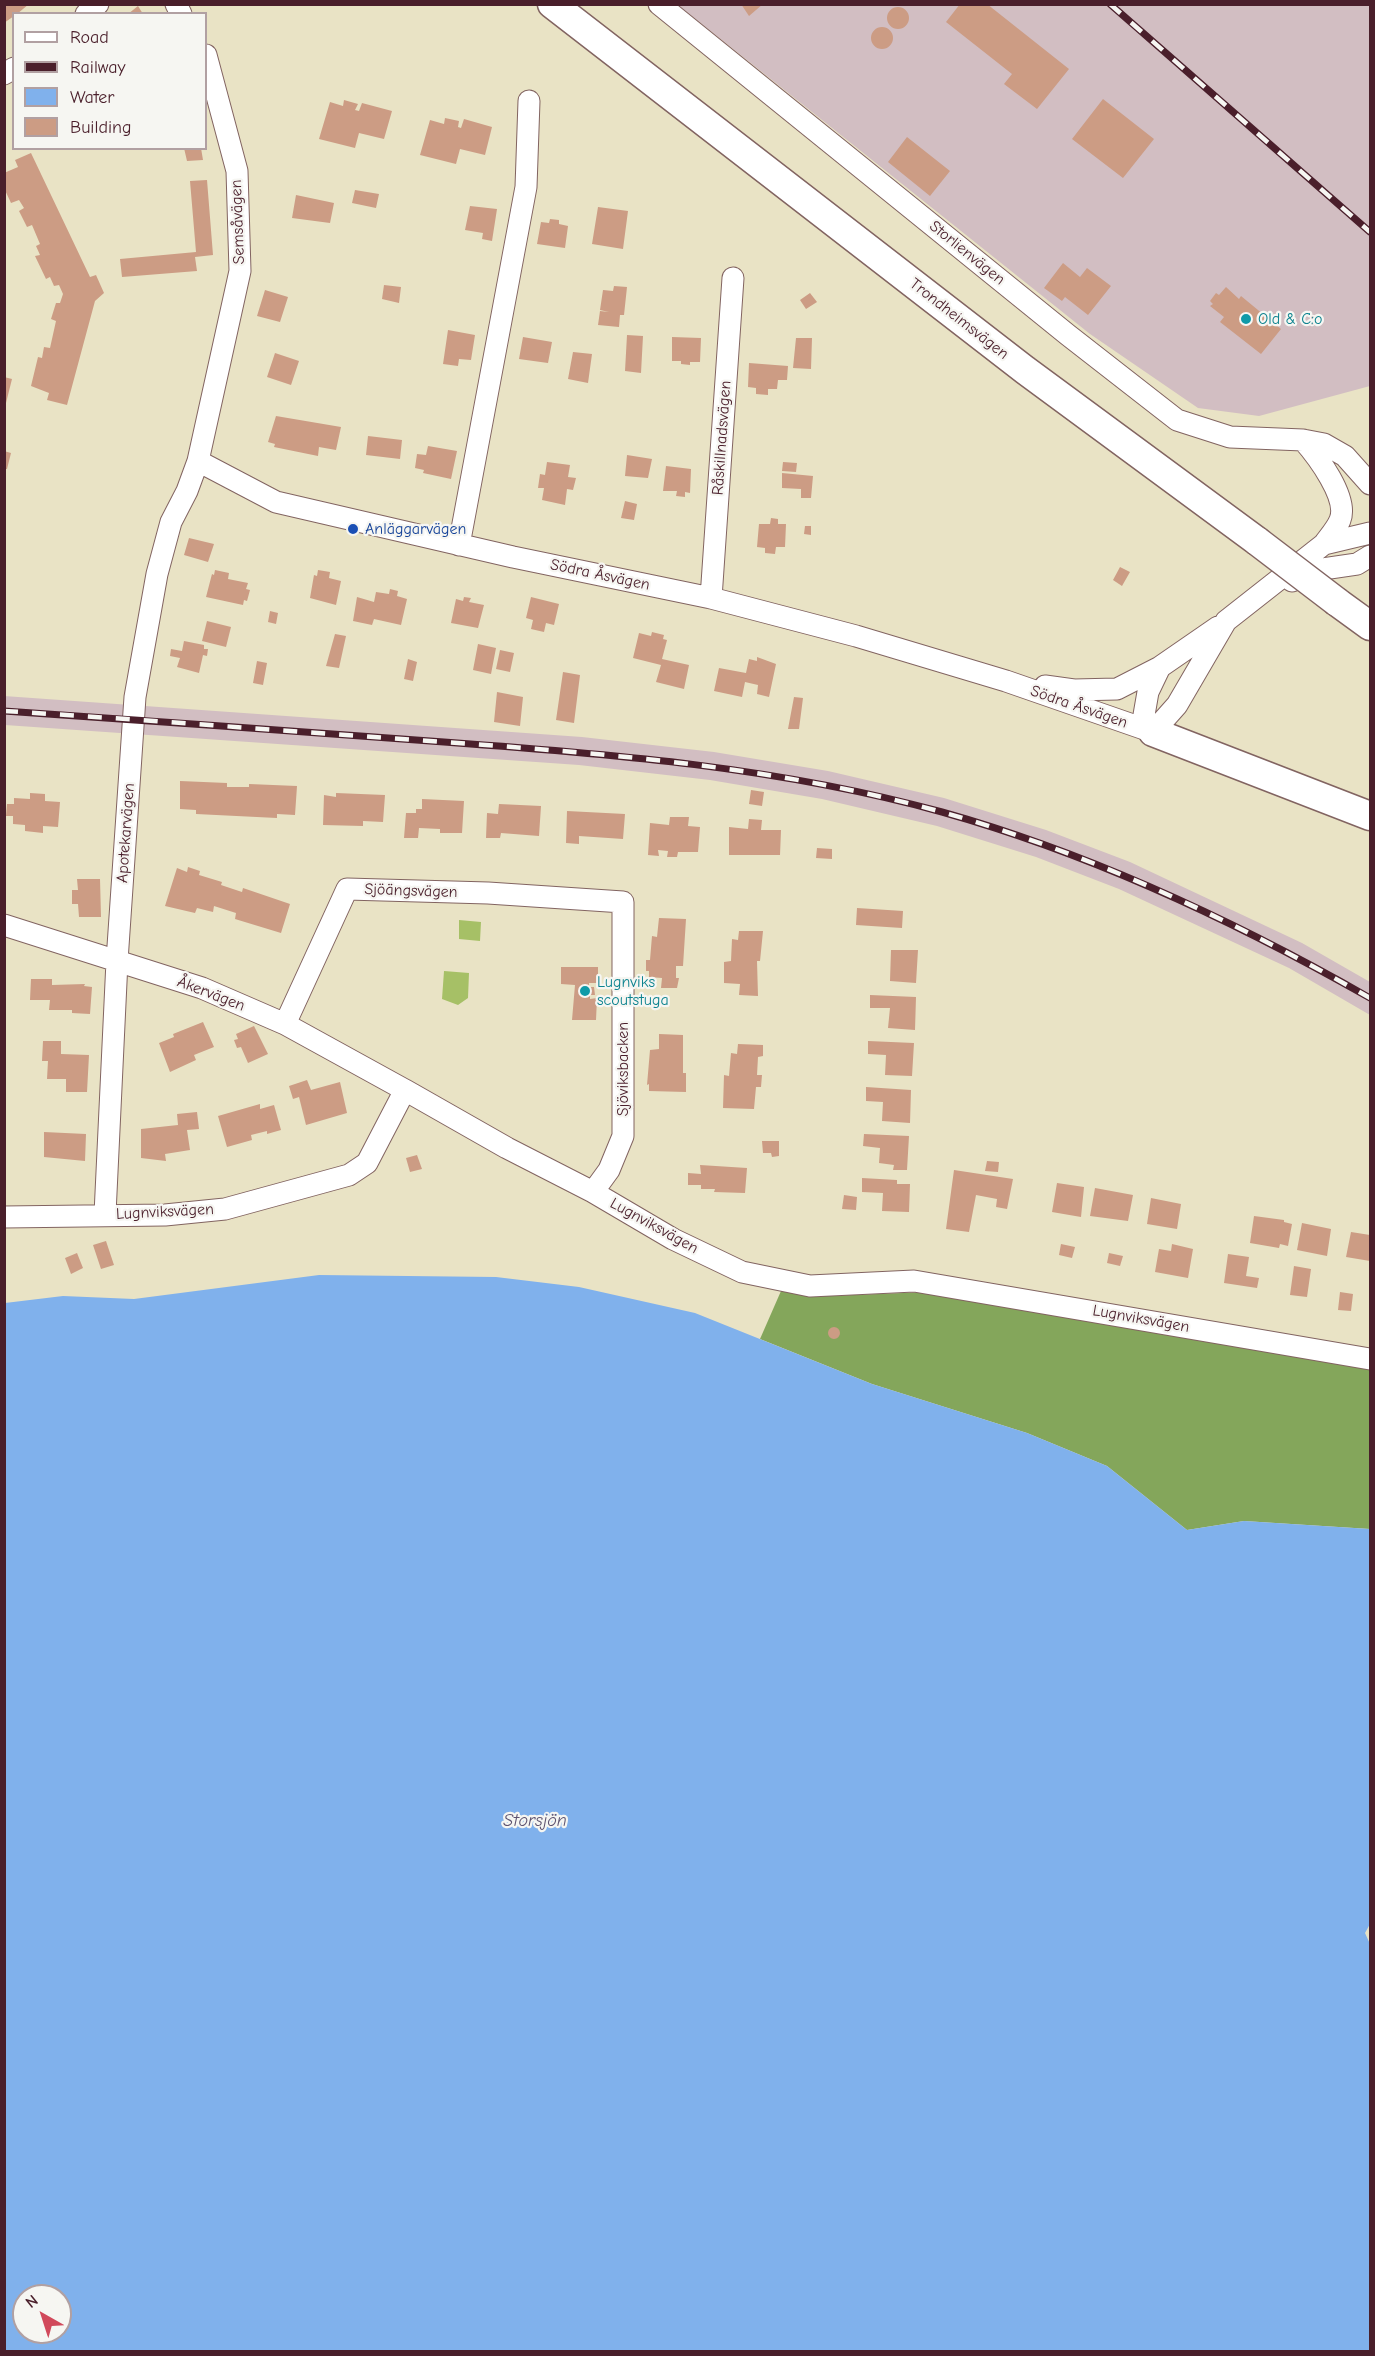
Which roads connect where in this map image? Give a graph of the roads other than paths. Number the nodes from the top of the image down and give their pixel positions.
1 (552, 4) edge
2 (659, 4) edge
3 (207, 59) edge
4 (529, 101) dead end
5 (733, 278) dead end
6 (1303, 440) junction
7 (198, 461) junction
8 (1366, 479) edge
9 (1371, 498) edge
10 (1371, 533) edge
11 (1324, 544) junction
12 (459, 545) junction
13 (1371, 556) edge
14 (1262, 595) junction
15 (711, 598) junction
16 (1226, 621) junction
17 (1371, 626) edge
18 (1160, 667) junction
19 (1006, 681) junction
20 (1153, 732) junction
21 (1371, 816) edge
22 (623, 902) joint
23 (4, 925) edge
24 (117, 961) junction
25 (285, 1024) junction
26 (405, 1090) junction
27 (593, 1191) junction
28 (105, 1214) junction
29 (4, 1217) edge
30 (1371, 1359) edge

1 - 17 main road, Trondheimsvägen, bridge
2 - 6 street, Storlienvägen
3 - 7 street, Semsåvägen
4 - 12 street
5 - 15 street, Råskillnadsvägen
6 - 8 street, Storlienvägen
6 - 11 street
7 - 12 street, Södra Åsvägen
7 - 24 street, Apotekarvägen
8 - 9 street
10 - 11 street
11 - 14 street
12 - 15 street, Södra Åsvägen
13 - 14 street
14 - 16 street, Södra Åsvägen
15 - 19 street, Södra Åsvägen
16 - 18 street, Södra Åsvägen
16 - 20 street
18 - 19 street, Södra Åsvägen
18 - 20 street
19 - 20 street, Södra Åsvägen
20 - 21 main road
22 - 25 street, Sjöängsvägen
22 - 27 street, Sjöviksbacken
23 - 24 street, Åkervägen
24 - 25 street, Åkervägen
24 - 28 street, Apotekarvägen
25 - 26 street, Åkervägen
26 - 27 street, Lugnviksvägen
26 - 28 street, Lugnviksvägen
27 - 30 street, Lugnviksvägen
28 - 29 street, Lugnviksvägen

